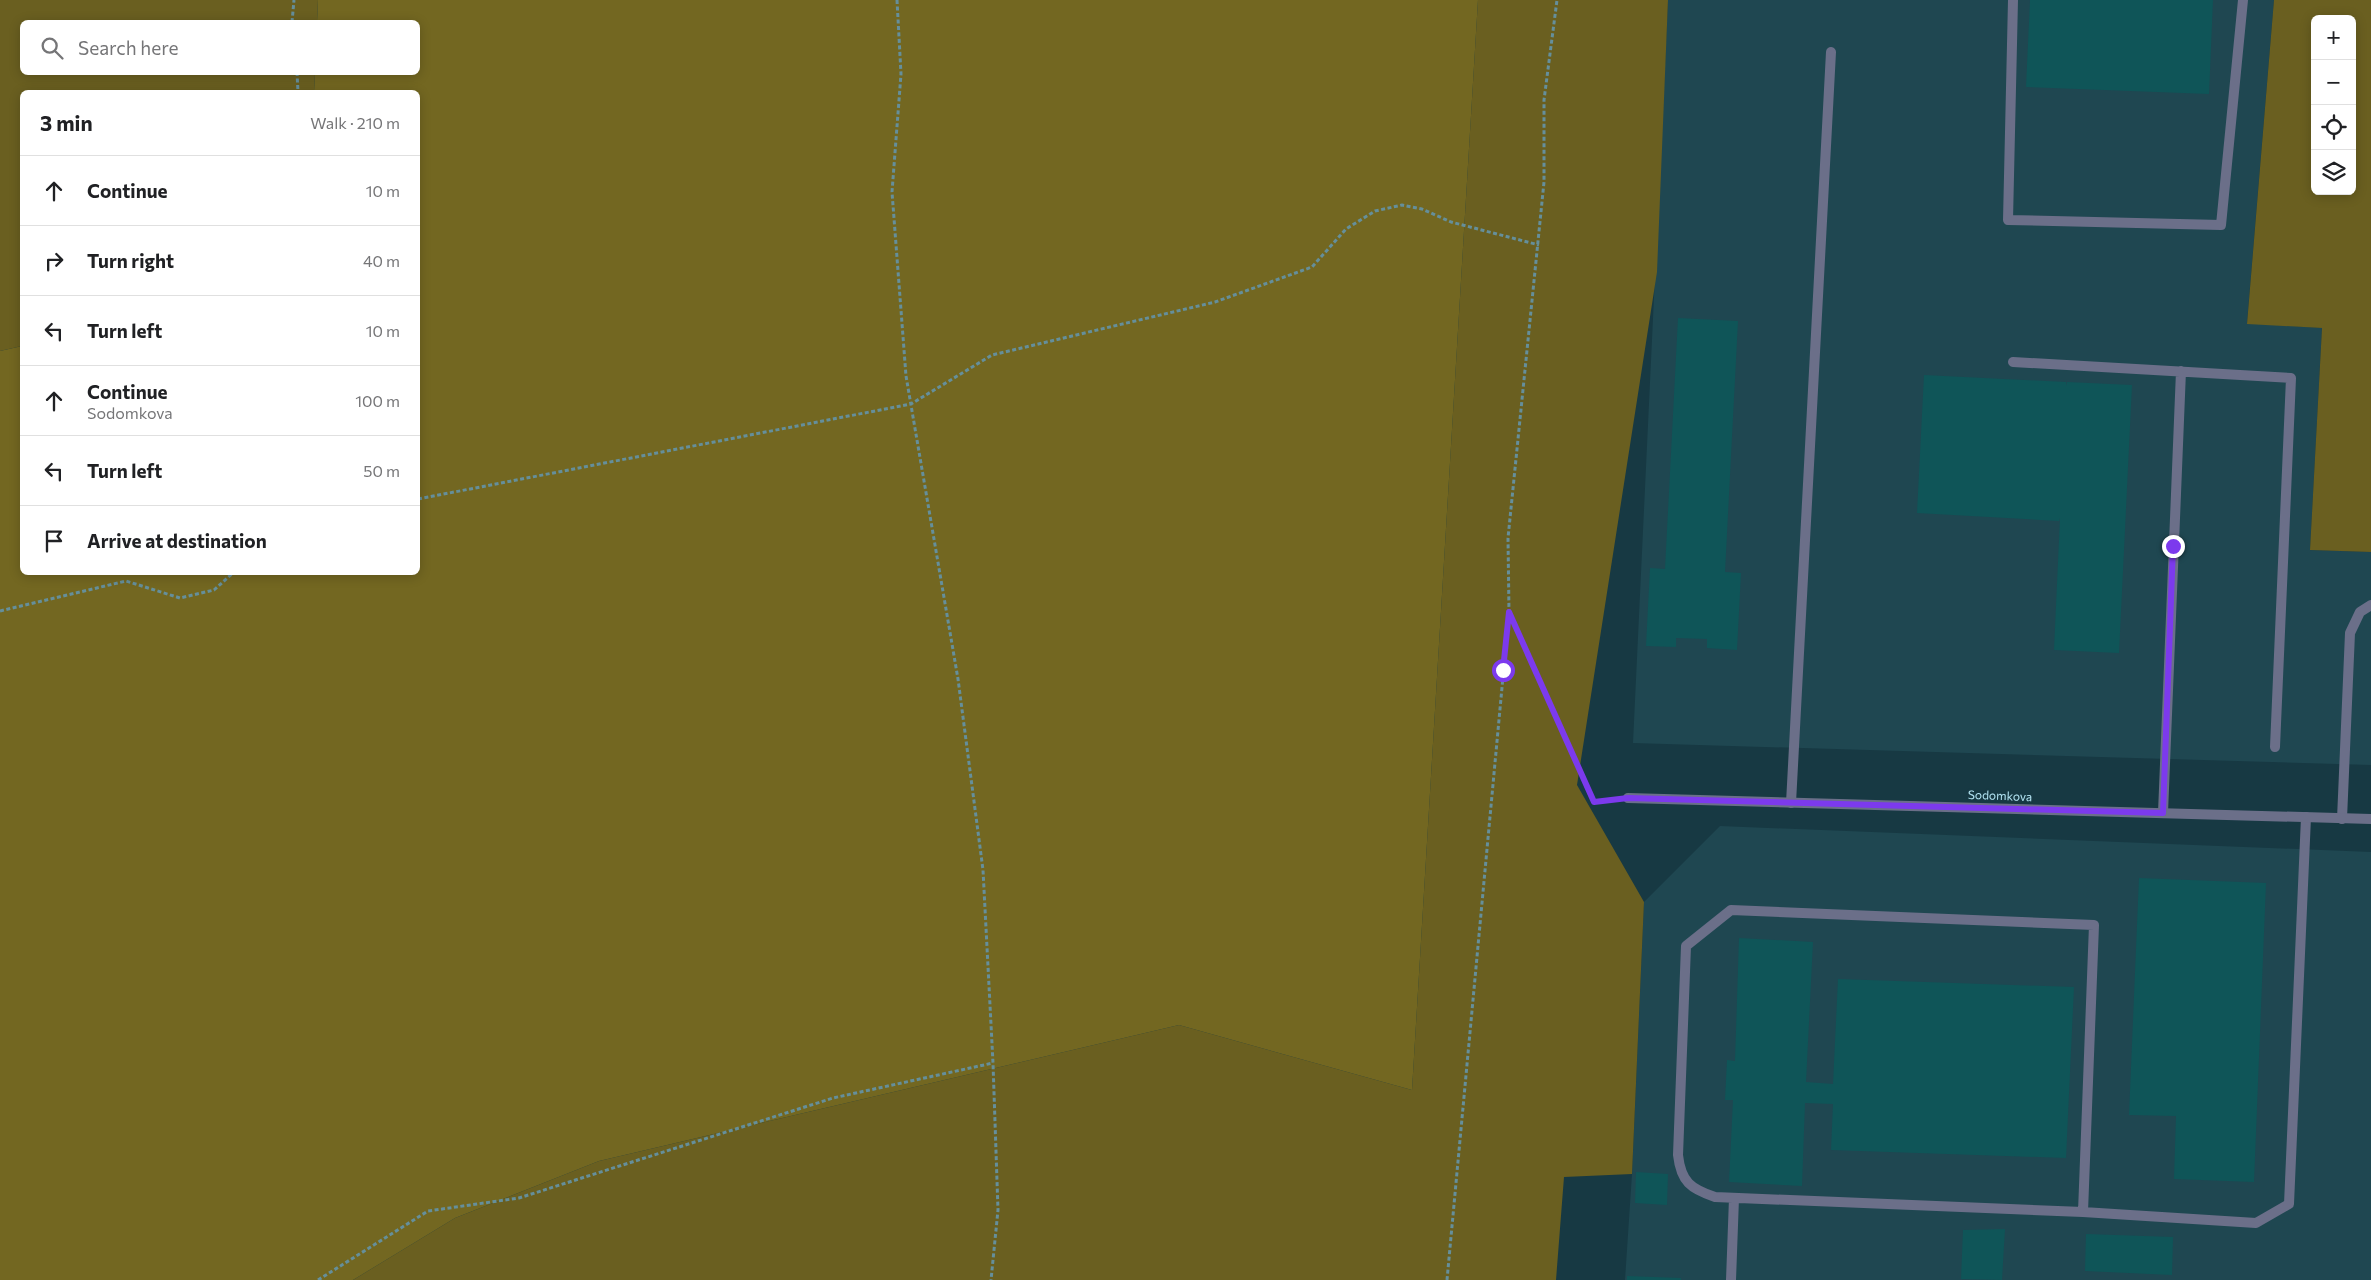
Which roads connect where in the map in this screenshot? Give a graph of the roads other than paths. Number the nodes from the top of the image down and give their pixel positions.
1 (2013, 0) edge
2 (2243, 0) edge
3 (1831, 52) dead end
4 (2013, 362) dead end
5 (2181, 372) junction
6 (2371, 605) edge
7 (2275, 747) dead end
8 (1628, 798) road end
9 (1790, 803) junction
10 (2163, 813) junction
11 (2306, 817) junction
12 (2342, 819) junction
13 (2371, 820) edge
14 (1734, 1198) junction
15 (2084, 1212) junction
16 (1731, 1280) edge

1 - 2 street
3 - 9 street
4 - 5 street
5 - 7 street
5 - 10 street
6 - 12 street
8 - 9 street, Sodomkova
9 - 10 street, Sodomkova
10 - 11 street, Sodomkova
11 - 12 street, Sodomkova
11 - 15 street
12 - 13 street, Sodomkova
14 - 15 street
14 - 15 street
14 - 16 street

